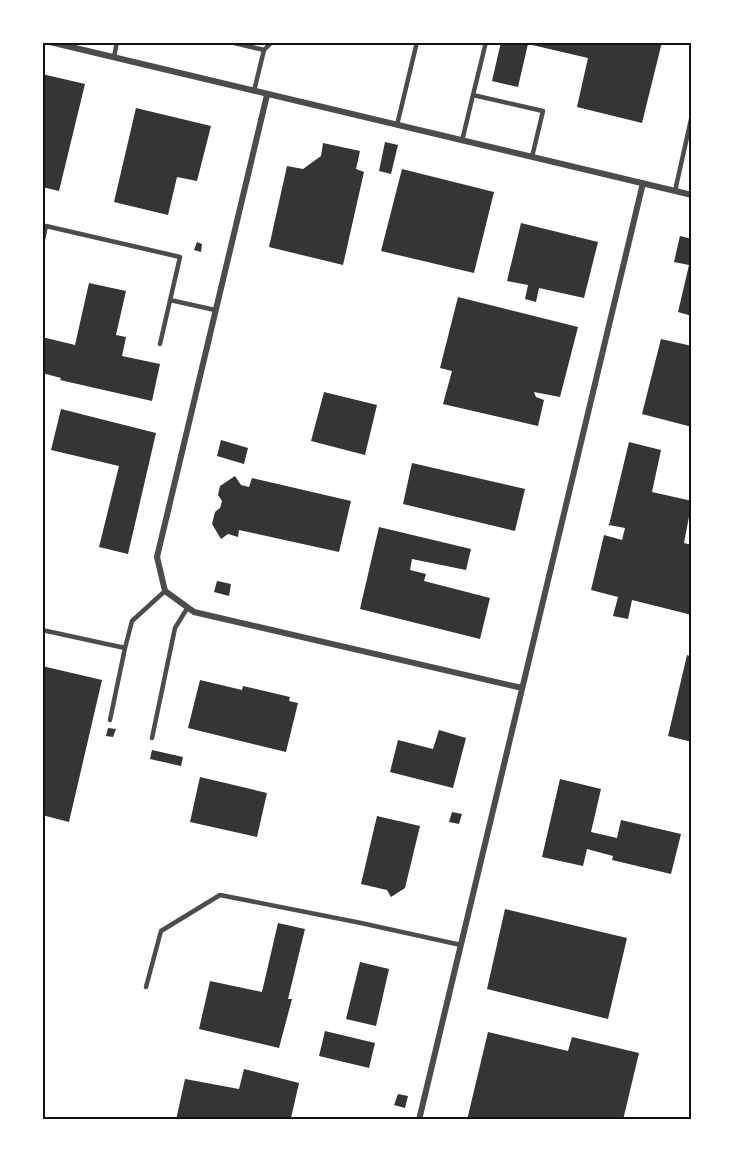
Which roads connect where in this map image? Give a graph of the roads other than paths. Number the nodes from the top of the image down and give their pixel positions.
1 (50, 42) edge
2 (117, 42) edge
3 (230, 42) edge
4 (273, 42) edge
5 (417, 42) edge
6 (486, 42) edge
7 (264, 50) junction
8 (114, 57) junction
9 (254, 92) junction
10 (267, 94) junction
11 (473, 95) junction
12 (692, 115) edge
13 (397, 125) junction
14 (462, 141) junction
15 (532, 157) junction
16 (643, 183) junction
17 (675, 191) junction
18 (692, 195) edge
19 (42, 244) edge
20 (170, 300) junction
21 (215, 310) junction
22 (160, 344) dead end
23 (165, 591) junction
24 (188, 607) junction
25 (42, 630) edge
26 (125, 648) junction
27 (522, 688) junction
28 (111, 720) dead end
29 (152, 738) dead end
30 (460, 945) junction
31 (146, 987) dead end
32 (419, 1120) edge

1 - 8 street
2 - 8 lane
3 - 7 lane
4 - 7 lane
5 - 13 lane
6 - 11 lane
7 - 9 lane
8 - 9 street
9 - 10 street
10 - 13 street
10 - 21 street
11 - 14 lane
11 - 15 lane
12 - 17 lane
13 - 14 street
14 - 15 street
15 - 16 street
16 - 17 street
16 - 27 street
17 - 18 street
19 - 20 lane
20 - 21 lane
20 - 22 lane
21 - 23 street
23 - 24 street
23 - 26 lane
24 - 27 street
24 - 29 lane
25 - 26 lane
26 - 28 lane
27 - 30 street
30 - 31 lane
30 - 32 street

